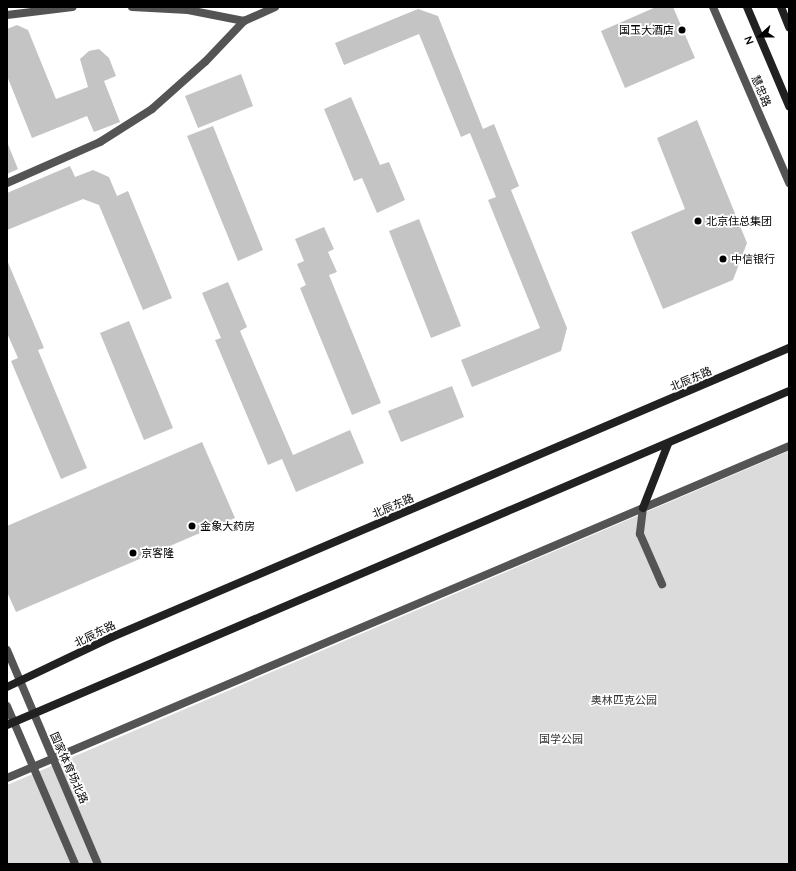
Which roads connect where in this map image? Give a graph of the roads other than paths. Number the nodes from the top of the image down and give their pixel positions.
1 (73, 7) edge
2 (132, 7) edge
3 (275, 7) edge
4 (713, 7) edge
5 (747, 7) edge
6 (780, 7) edge
7 (7, 15) edge
8 (244, 21) junction
9 (789, 27) edge
10 (789, 106) edge
11 (7, 183) edge
12 (789, 183) edge
13 (789, 348) edge
14 (789, 391) edge
15 (668, 444) junction
16 (789, 446) edge
17 (644, 508) junction
18 (662, 584) dead end
19 (7, 650) edge
20 (21, 682) junction
21 (7, 687) edge
22 (7, 706) edge
23 (32, 713) junction
24 (10, 723) edge
25 (54, 759) junction
26 (35, 767) junction
27 (7, 778) edge
28 (76, 864) edge
29 (98, 864) edge

1 - 7 street
2 - 8 street
3 - 8 street
4 - 12 street, 慧忠路
5 - 10 main road, 慧忠路
6 - 9 main road
8 - 11 street
13 - 20 main road, 北辰东路
14 - 15 main road
15 - 17 main road
15 - 23 main road
16 - 17 street
17 - 18 street
17 - 25 street
19 - 20 street, 国家体育场北路
20 - 21 main road, 北辰东路
20 - 23 street, 国家体育场北路
22 - 24 street
23 - 24 main road
23 - 25 street, 国家体育场北路
24 - 26 street
25 - 26 street
25 - 29 street, 国家体育场北路
26 - 27 street
26 - 28 street

